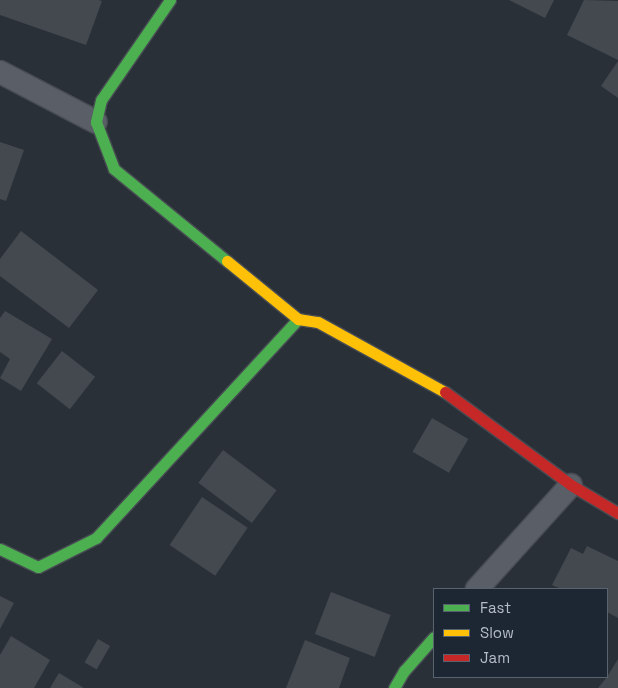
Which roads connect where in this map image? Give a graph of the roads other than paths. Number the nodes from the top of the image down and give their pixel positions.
1 (170, 0) edge
2 (0, 72) edge
3 (96, 122) junction
4 (298, 319) junction
5 (571, 485) junction
6 (618, 513) edge
7 (0, 550) edge
8 (478, 588) edge
9 (433, 638) edge
10 (394, 688) edge

1 - 3 street
2 - 3 street
3 - 4 street
4 - 5 street
4 - 7 street
5 - 6 street
5 - 8 street
9 - 10 street

